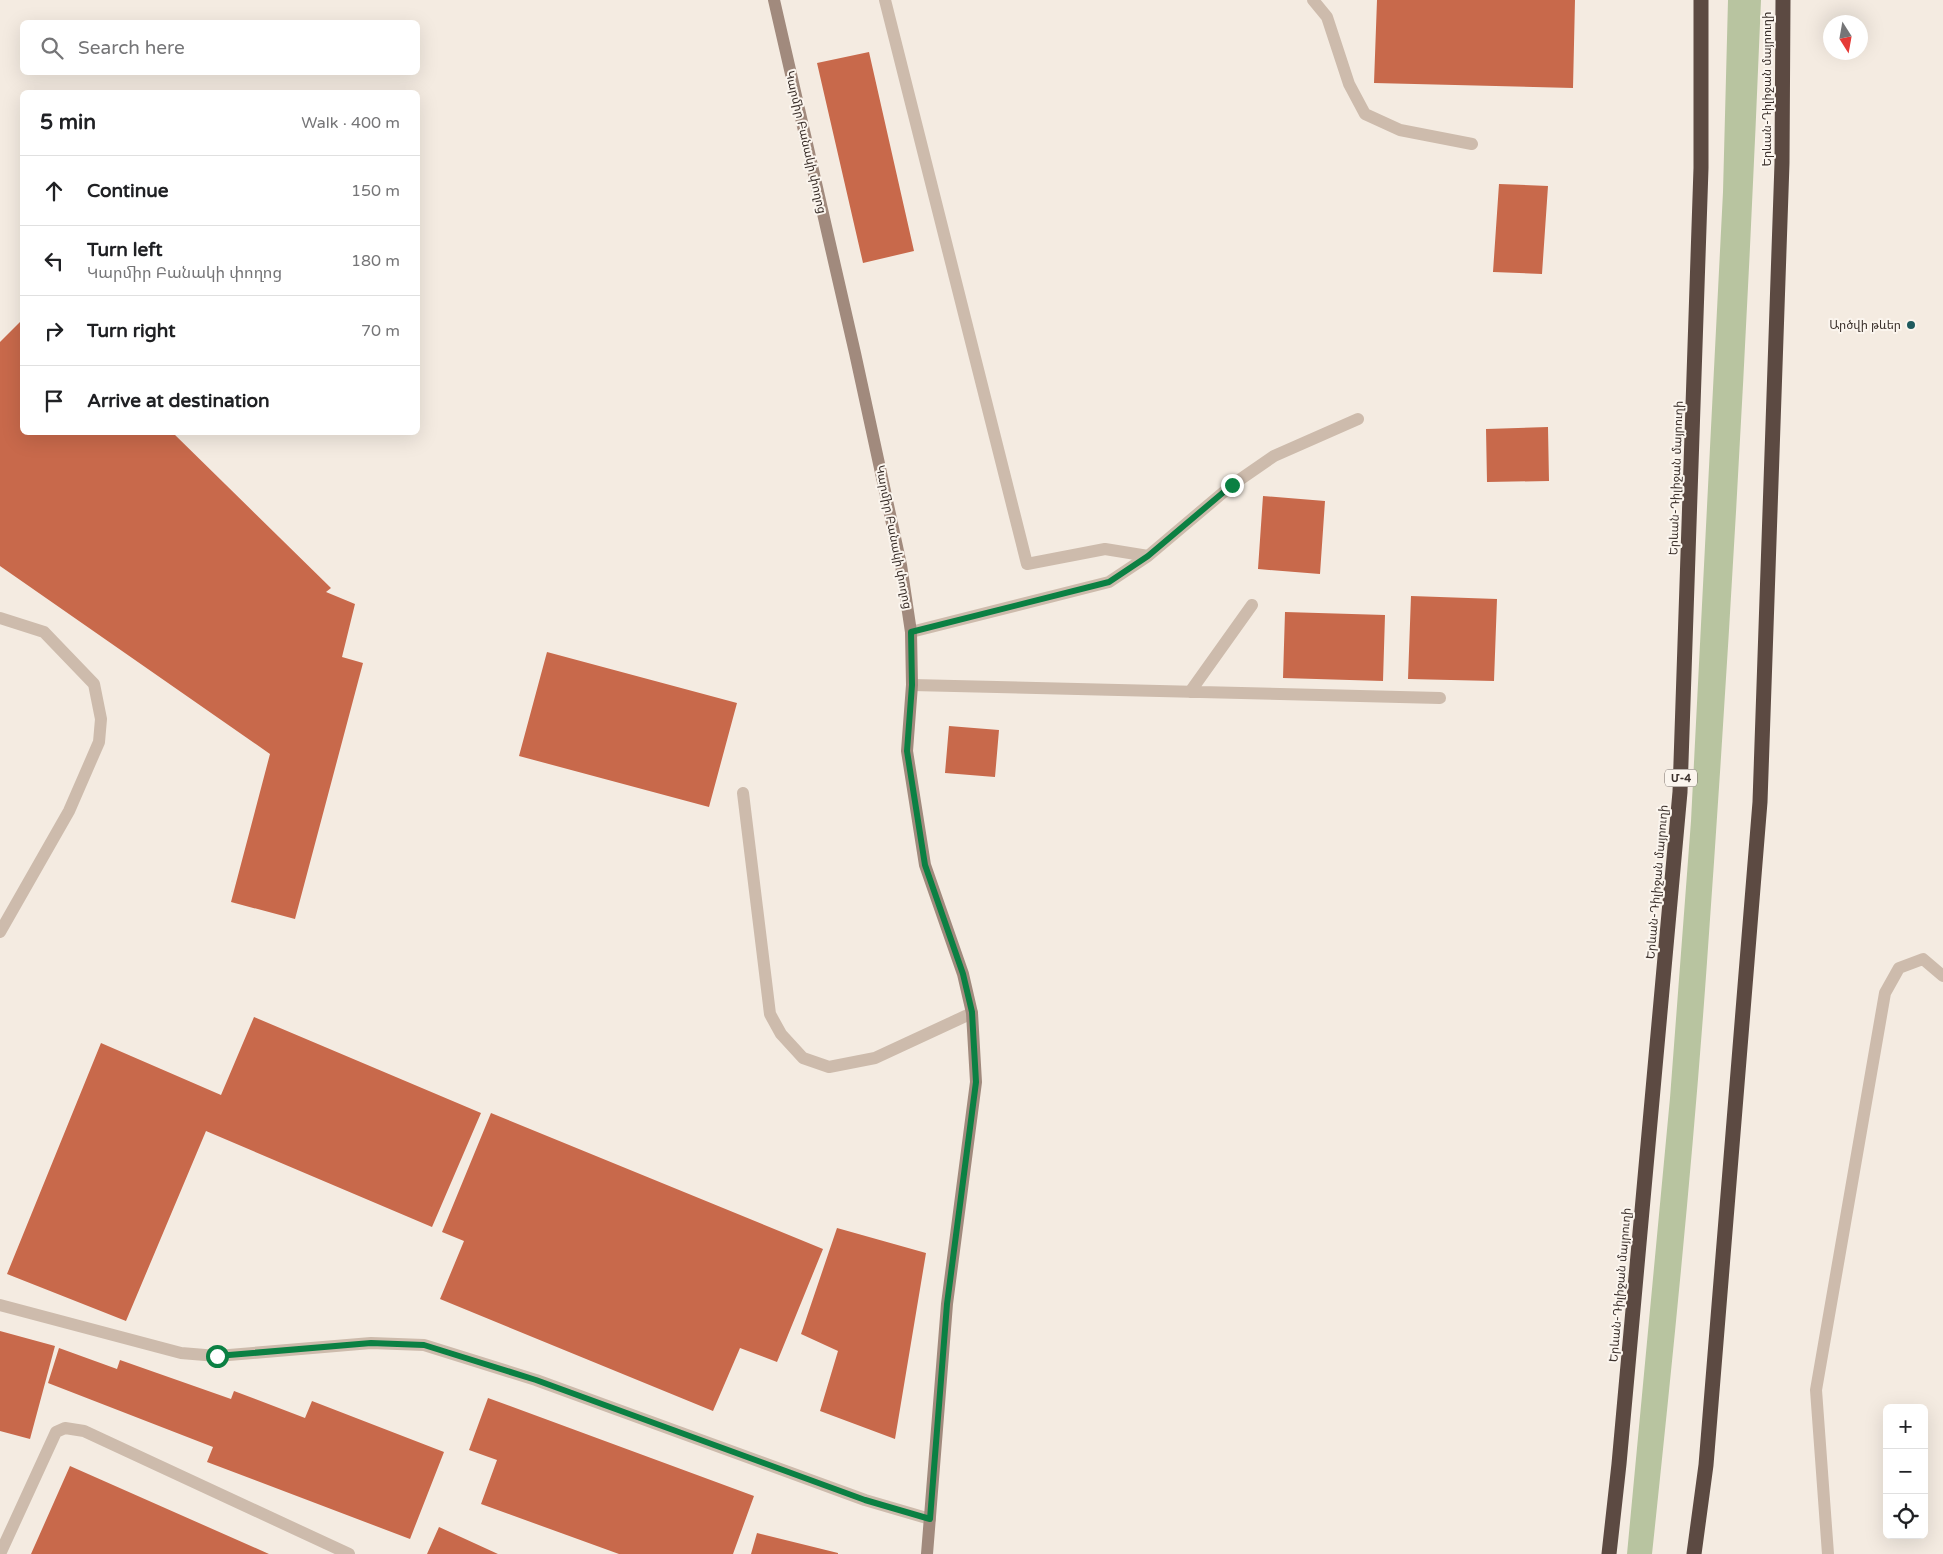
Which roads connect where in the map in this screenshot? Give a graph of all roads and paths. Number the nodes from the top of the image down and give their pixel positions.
1 (774, 0) edge
2 (886, 0) edge
3 (1313, 0) edge
4 (1700, 0) edge
5 (1783, 0) edge
6 (1472, 144) dead end
7 (1358, 419) dead end
8 (1148, 556) junction
9 (1252, 605) dead end
10 (0, 618) edge
11 (911, 632) junction
12 (912, 685) junction
13 (1190, 692) junction
14 (1440, 698) dead end
15 (743, 793) dead end
16 (0, 932) edge
17 (1943, 976) edge
18 (972, 1012) junction
19 (0, 1305) edge
20 (930, 1519) junction
21 (0, 1554) edge
22 (349, 1554) edge
23 (927, 1554) edge
24 (1609, 1554) edge
25 (1694, 1554) edge
26 (1828, 1554) edge

1 - 11 street, Կարմիր Բանակի փողոց
2 - 8 street
3 - 6 street
4 - 24 highway, Երևան-Դիլիջան մայրուղի / Մ-4
5 - 25 highway, Երևան-Դիլիջան մայրուղի
7 - 8 street
8 - 11 street
9 - 13 street
10 - 16 street
11 - 12 street, Կարմիր Բանակի փողոց
12 - 13 street
12 - 18 street, Կարմիր Բանակի փողոց
13 - 14 street
15 - 18 street
17 - 26 street
18 - 20 street, Կարմիր Բանակի փողոց
19 - 20 street
20 - 23 street, Կարմիր Բանակի փողոց
21 - 22 street

